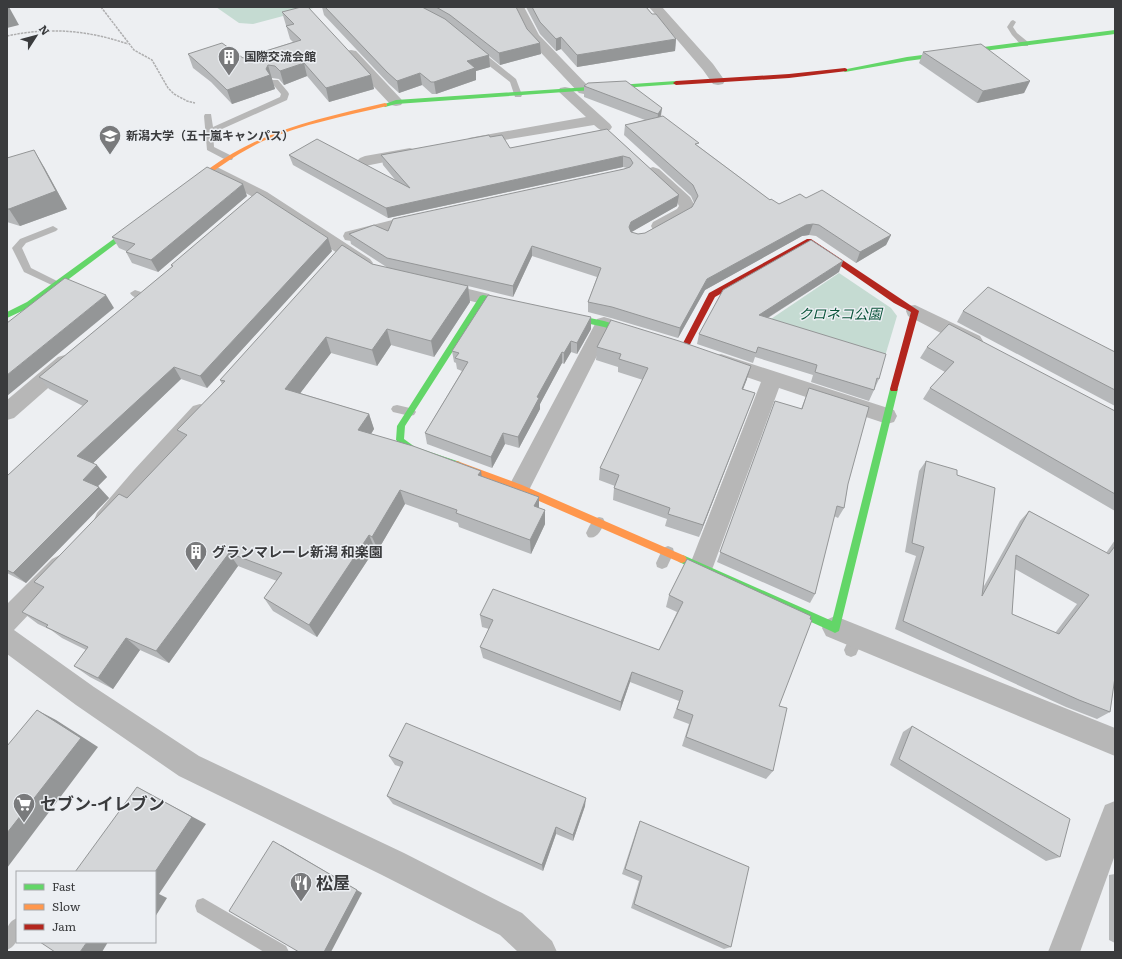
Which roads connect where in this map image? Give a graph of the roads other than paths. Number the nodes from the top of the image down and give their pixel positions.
1 (518, 7) edge
2 (655, 7) edge
3 (1013, 22) dead end
4 (1115, 32) edge
5 (1025, 44) junction
6 (342, 45) edge
7 (472, 48) edge
8 (718, 81) junction
9 (275, 82) edge
10 (584, 90) junction
11 (565, 91) junction
12 (518, 94) junction
13 (396, 102) junction
14 (208, 116) road end
15 (596, 120) junction
16 (209, 132) junction
17 (614, 136) edge
18 (457, 144) edge
19 (426, 150) edge
20 (228, 158) junction
21 (365, 161) dead end
22 (643, 162) edge
23 (212, 169) junction
24 (181, 192) edge
25 (435, 214) edge
26 (144, 219) edge
27 (53, 229) dead end
28 (644, 235) edge
29 (338, 252) junction
30 (376, 271) edge
31 (56, 284) junction
32 (421, 284) edge
33 (483, 298) junction
34 (915, 311) junction
35 (7, 316) edge
36 (604, 324) junction
37 (78, 351) edge
38 (991, 351) edge
39 (696, 352) junction
40 (772, 379) junction
41 (213, 398) edge
42 (397, 409) dead end
43 (7, 412) edge
44 (410, 412) junction
45 (887, 416) junction
46 (519, 488) junction
47 (94, 531) edge
48 (72, 554) edge
49 (701, 566) junction
50 (7, 621) edge
51 (7, 639) edge
52 (848, 639) junction
53 (1115, 742) edge
54 (1115, 815) edge
55 (203, 906) dead end
56 (16, 928) edge
57 (7, 941) edge
58 (280, 952) edge
59 (541, 952) edge
60 (1064, 952) edge

1 - 10 street
2 - 8 street
3 - 5 lane
4 - 5 street
5 - 8 street
6 - 13 street
7 - 12 lane
8 - 10 street
9 - 16 lane
10 - 11 street
11 - 12 street
11 - 15 street
12 - 13 street
13 - 20 street
14 - 16 lane
15 - 17 street
15 - 18 street
16 - 20 lane
19 - 21 street
20 - 23 street
22 - 28 street
23 - 24 street
23 - 29 street
25 - 29 street
26 - 31 street
27 - 31 lane
29 - 30 street
31 - 35 street
32 - 33 street
33 - 36 street
33 - 44 street
34 - 38 street
34 - 39 street
34 - 45 street
36 - 39 street
36 - 46 street
37 - 43 street
39 - 40 street
40 - 45 street
40 - 49 street
41 - 47 street
42 - 44 lane
44 - 46 street
45 - 52 street
46 - 49 street
48 - 50 street
49 - 52 street
51 - 59 street
52 - 53 street
54 - 60 street
55 - 58 lane
56 - 57 lane

